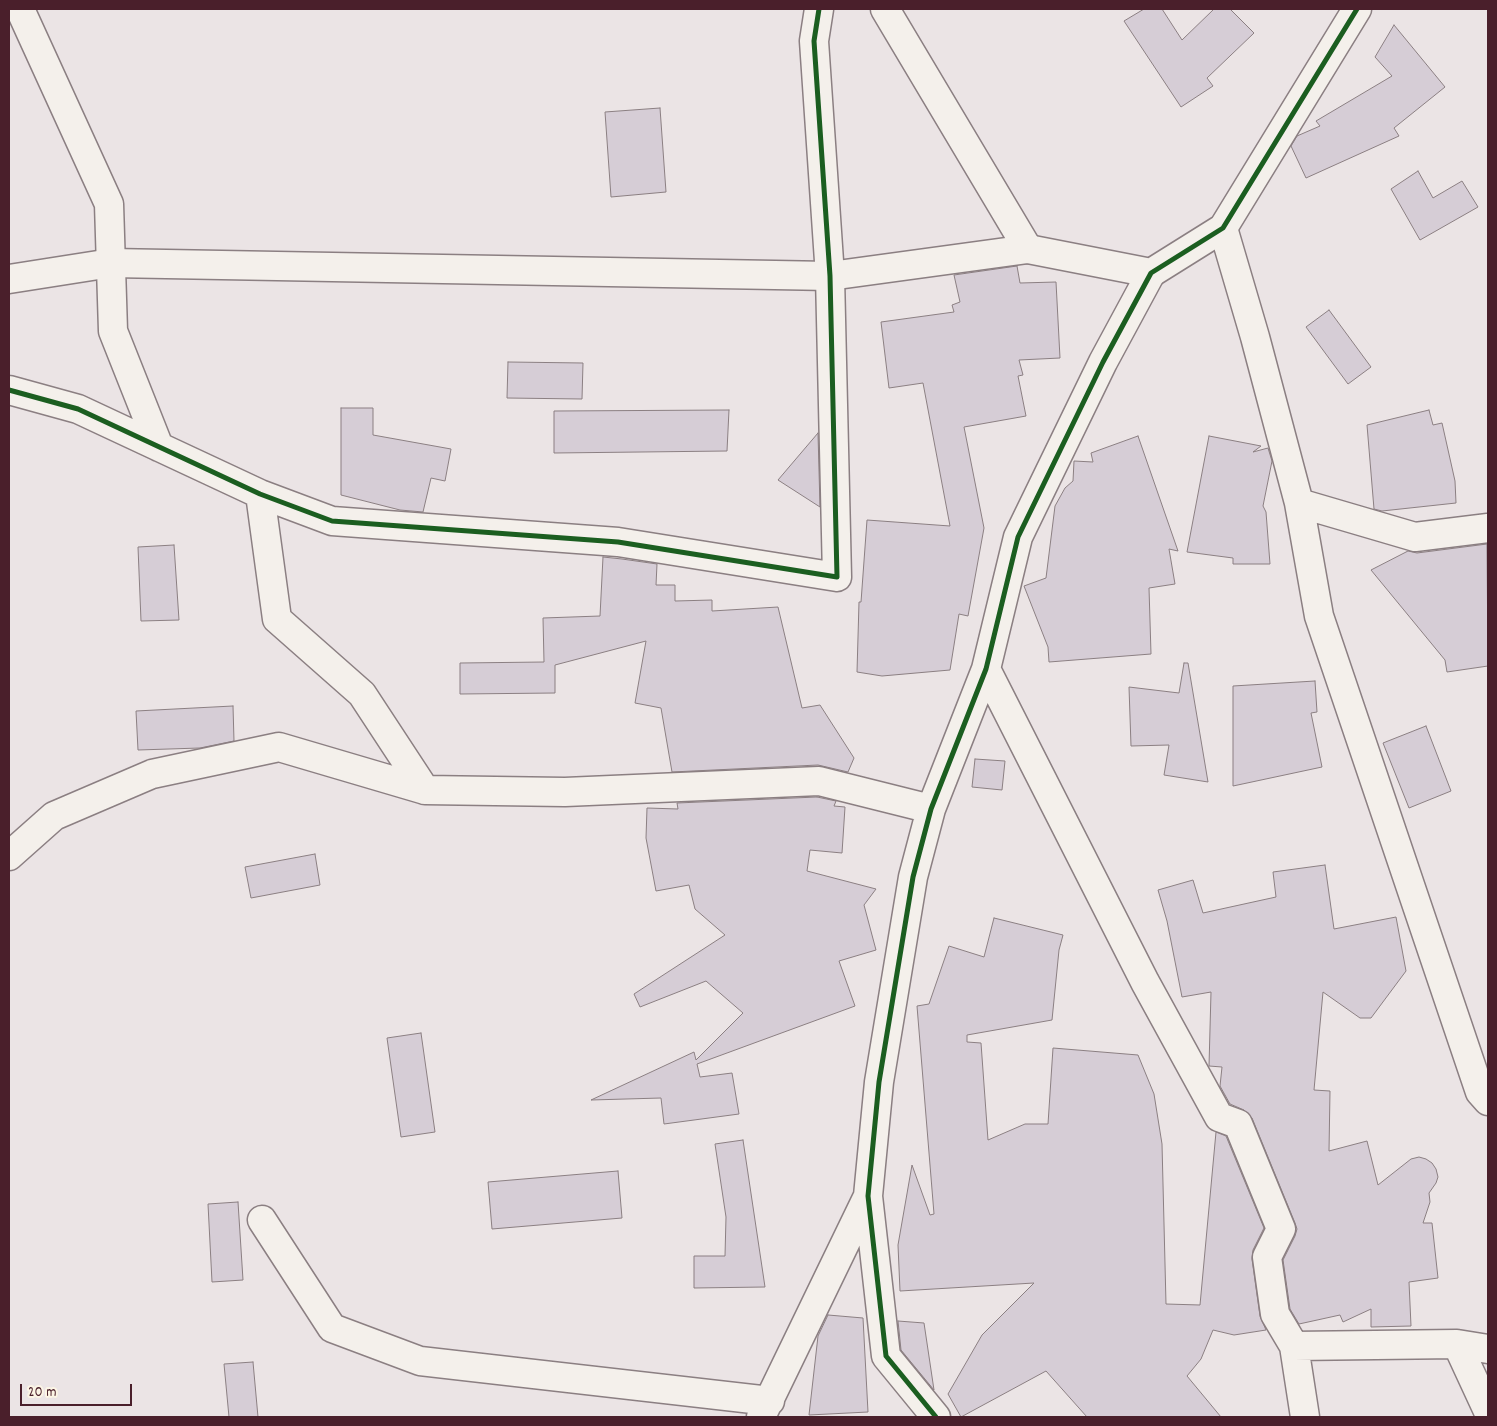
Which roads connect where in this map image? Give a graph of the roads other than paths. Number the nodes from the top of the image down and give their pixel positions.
1 (20, 9) edge
2 (819, 9) edge
3 (885, 9) edge
4 (1357, 9) edge
5 (1223, 228) junction
6 (1028, 249) junction
7 (111, 263) junction
8 (1151, 273) junction
9 (830, 276) junction
10 (9, 280) edge
11 (9, 390) edge
12 (159, 447) junction
13 (260, 494) junction
14 (1299, 503) junction
15 (1488, 528) edge
16 (986, 669) junction
17 (425, 790) junction
18 (931, 809) junction
19 (9, 856) edge
20 (1488, 1101) edge
21 (868, 1196) junction
22 (262, 1220) dead end
23 (1457, 1344) junction
24 (1294, 1346) junction
25 (1488, 1349) edge
26 (765, 1409) edge
27 (1488, 1411) edge
28 (936, 1417) edge
29 (1304, 1417) edge

1 - 7 street
2 - 9 street
3 - 6 street
4 - 5 street
5 - 8 street
5 - 14 street
6 - 8 street
6 - 9 street
7 - 9 street
7 - 10 street
7 - 12 street
8 - 16 street
9 - 13 street
11 - 12 street
12 - 13 street
13 - 17 street
14 - 15 street
14 - 20 street
16 - 18 street
16 - 24 street
17 - 18 street
17 - 19 street
18 - 21 street
21 - 26 street
21 - 28 street
22 - 26 street
23 - 24 street
23 - 25 street
23 - 27 street
24 - 29 street

